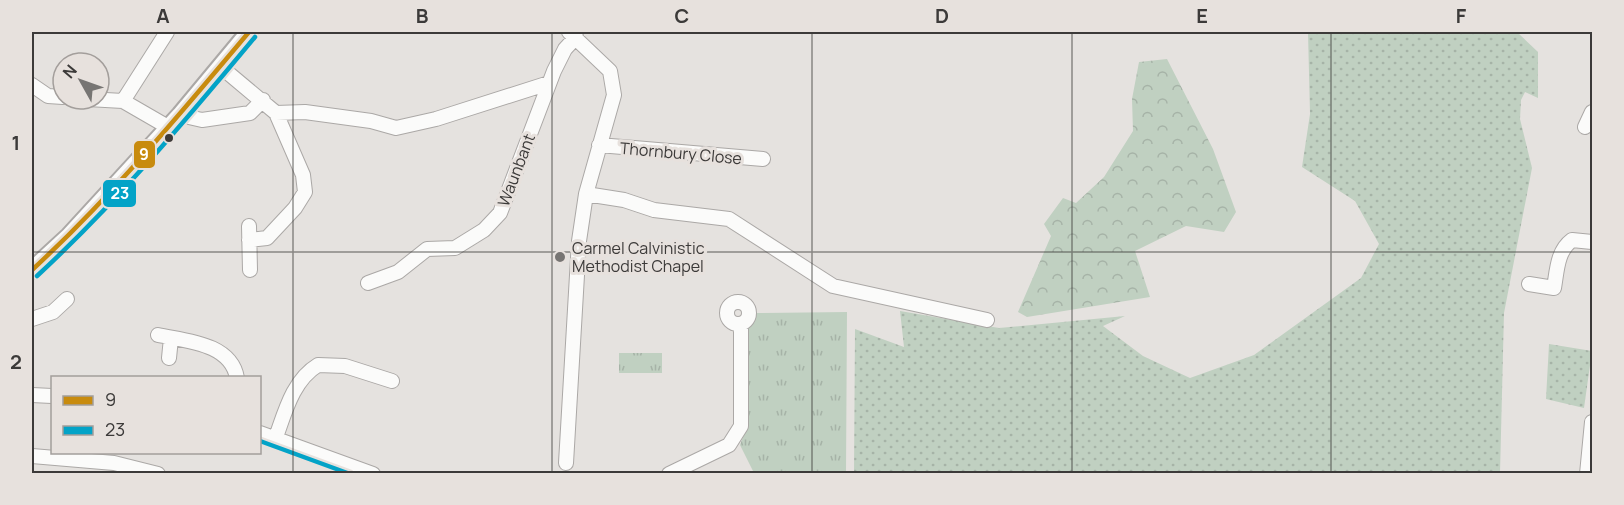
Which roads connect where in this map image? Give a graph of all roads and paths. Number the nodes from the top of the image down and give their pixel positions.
1 (167, 32) edge
2 (249, 32) edge
3 (572, 34) edge
4 (220, 67) junction
5 (549, 83) junction
6 (32, 85) edge
7 (51, 96) edge
8 (111, 100) edge
9 (263, 100) junction
10 (123, 101) junction
11 (1593, 112) edge
12 (276, 113) junction
13 (174, 121) junction
14 (1585, 127) dead end
15 (599, 145) junction
16 (763, 159) dead end
17 (586, 194) junction
18 (249, 226) dead end
19 (249, 240) junction
20 (1593, 242) edge
21 (32, 270) edge
22 (250, 270) dead end
23 (368, 283) dead end
24 (1528, 284) dead end
25 (67, 299) dead end
26 (32, 319) edge
27 (987, 320) dead end
28 (741, 324) dead end
29 (169, 358) dead end
30 (236, 376) edge
31 (392, 381) dead end
32 (32, 395) edge
33 (51, 396) edge
34 (1593, 422) edge
35 (261, 433) edge
36 (276, 437) junction
37 (60, 455) edge
38 (32, 456) edge
39 (566, 463) dead end
40 (114, 468) edge
41 (158, 474) edge
42 (373, 474) edge
43 (669, 474) edge
44 (1587, 474) edge

1 - 10 street
2 - 4 street
3 - 5 street, Waunbant
3 - 15 street
4 - 9 street
4 - 13 street
5 - 12 street
5 - 23 street, Waunbant
6 - 7 street
8 - 10 street
9 - 12 street
9 - 13 street
10 - 13 street
11 - 14 street
12 - 19 street
13 - 21 street
15 - 16 street, Thornbury Close
15 - 17 street
17 - 27 street
17 - 39 street
18 - 19 street
19 - 22 street
20 - 24 street
25 - 26 street
28 - 43 street
29 - 30 street
31 - 36 street
32 - 33 street
34 - 44 street
35 - 36 street
36 - 42 street
37 - 38 street
37 - 40 street
40 - 41 street

